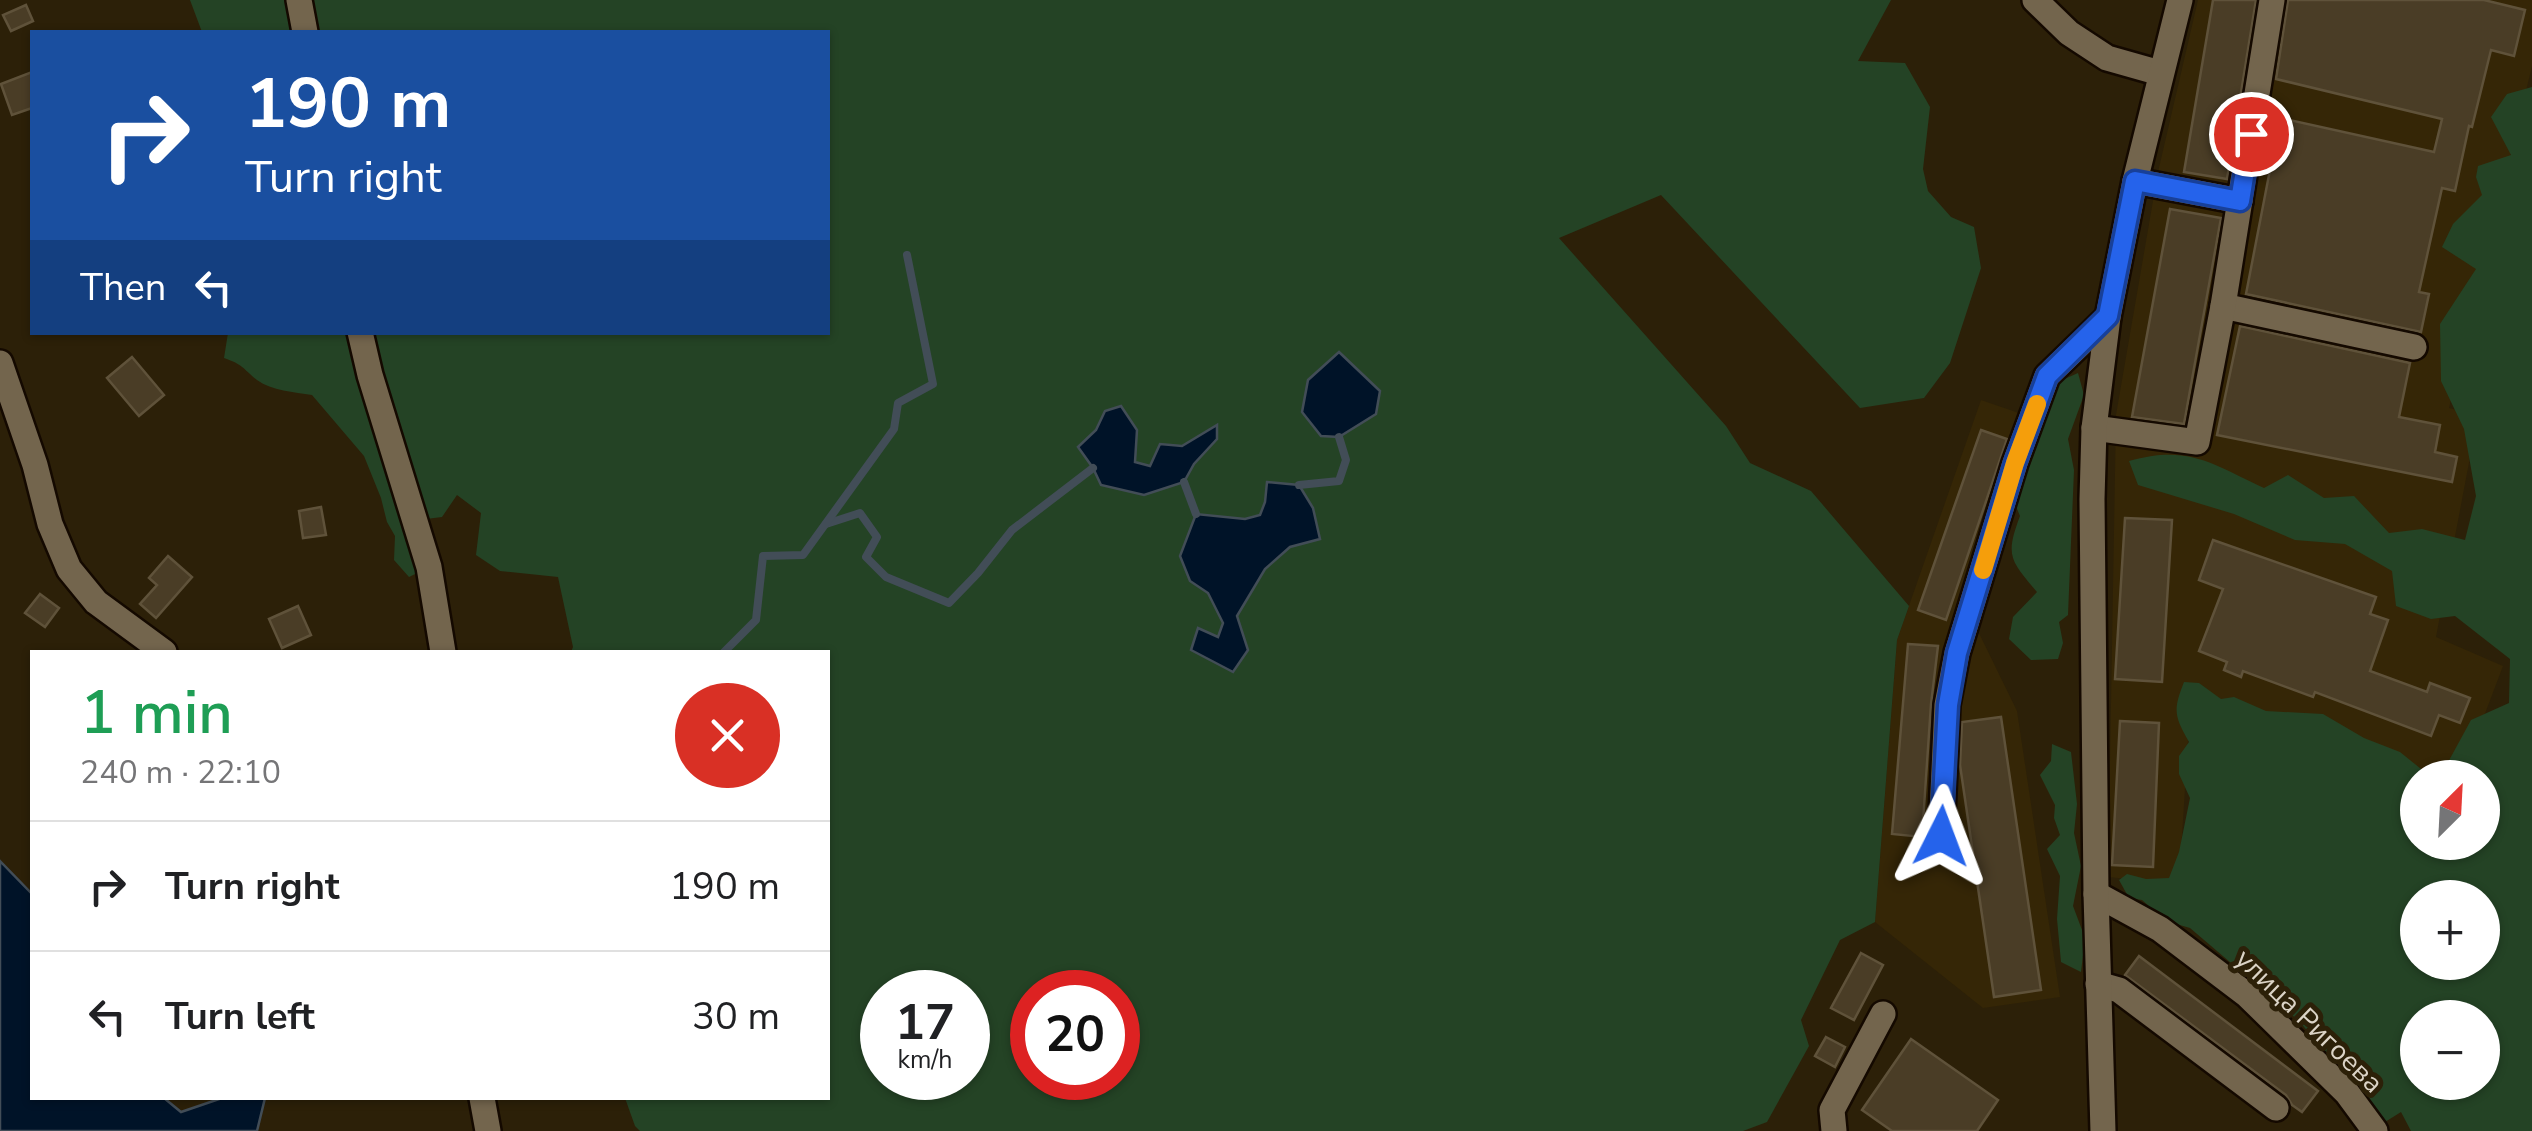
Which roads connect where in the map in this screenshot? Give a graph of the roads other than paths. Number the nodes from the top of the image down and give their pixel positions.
1 (299, 0) edge
2 (2035, 0) edge
3 (2180, 0) edge
4 (2272, 0) edge
5 (305, 30) edge
6 (2160, 73) junction
7 (2135, 181) junction
8 (2240, 201) junction
9 (2223, 306) junction
10 (2108, 316) junction
11 (361, 335) edge
12 (2414, 347) dead end
13 (0, 363) edge
14 (2094, 428) junction
15 (161, 650) edge
16 (443, 650) edge
17 (1941, 836) dead end
18 (2096, 894) junction
19 (2098, 984) junction
20 (1883, 1014) dead end
21 (482, 1100) edge
22 (2276, 1108) dead end
23 (488, 1131) edge
24 (1834, 1131) edge
25 (2102, 1131) edge
26 (2375, 1131) edge

1 - 5 street
2 - 6 street
3 - 6 street
4 - 8 street
6 - 7 street
7 - 8 street
7 - 10 street
8 - 9 street
9 - 12 street
9 - 14 street
10 - 14 street
10 - 17 street
11 - 16 street
13 - 15 street
14 - 18 street
18 - 19 street
18 - 26 street, улица Ригоева
19 - 22 street
19 - 25 street
20 - 24 street
21 - 23 street

